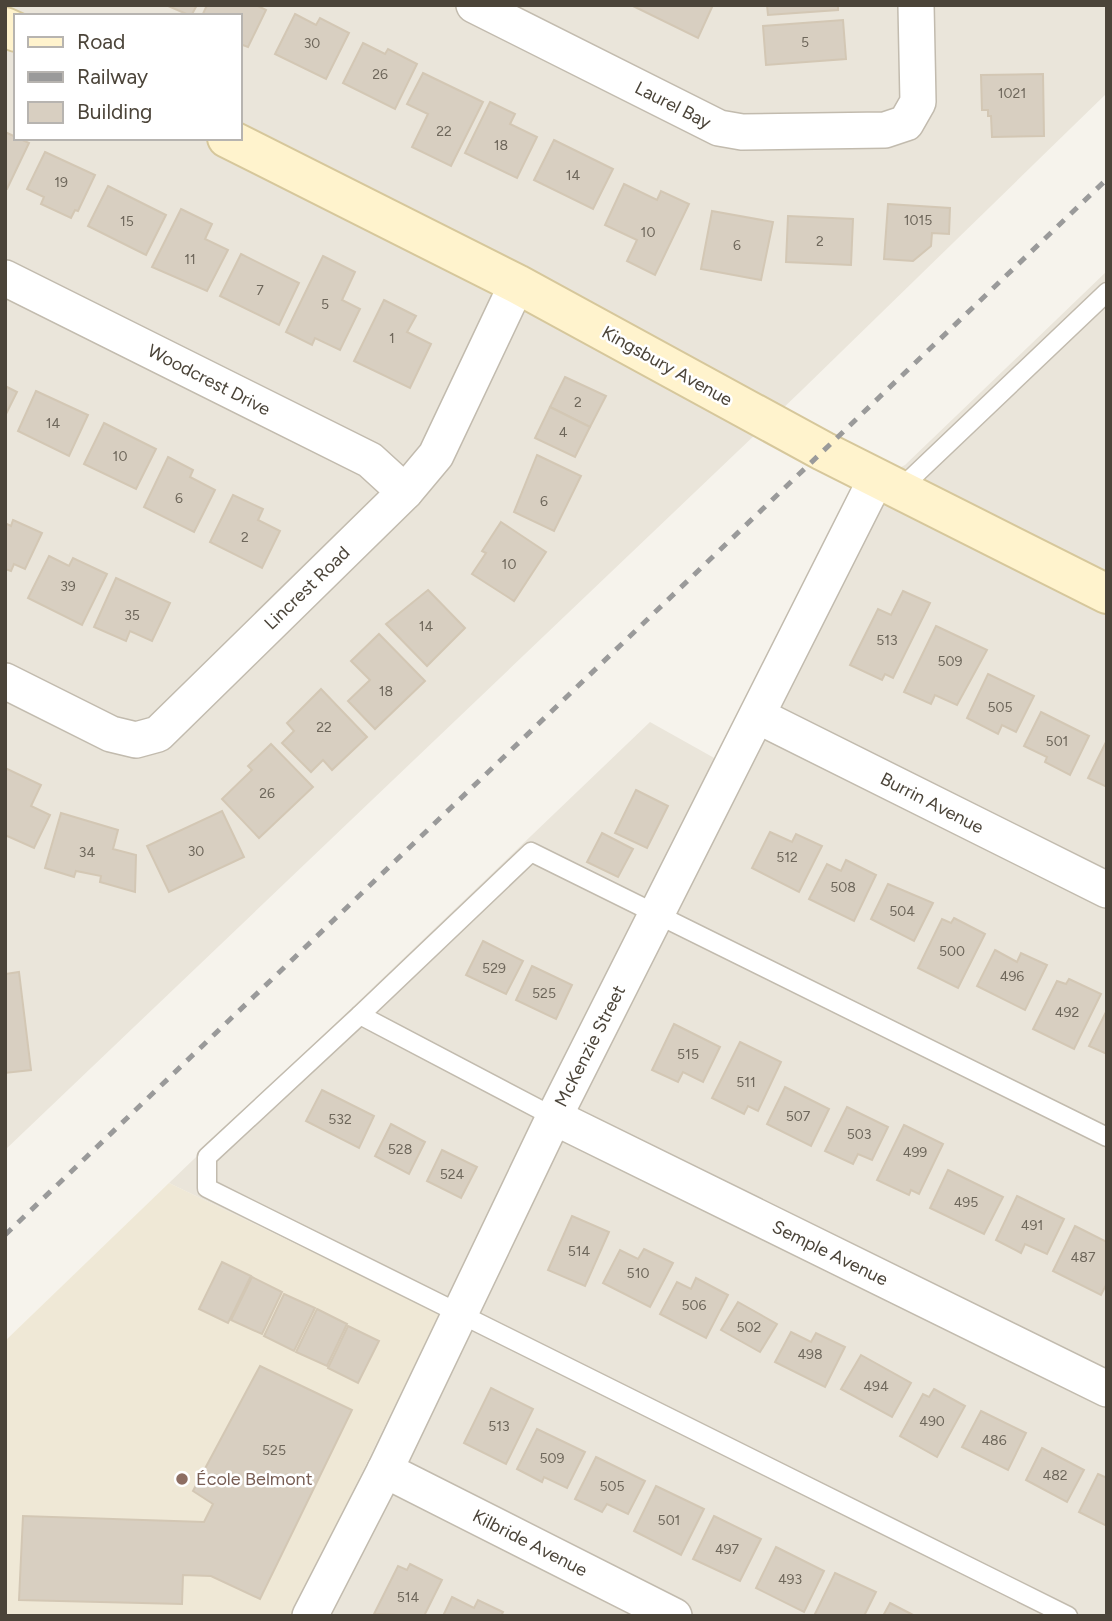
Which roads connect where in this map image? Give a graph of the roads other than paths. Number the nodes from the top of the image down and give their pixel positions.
1 (474, 5) edge
2 (916, 5) edge
3 (231, 140) edge
4 (5, 278) edge
5 (517, 284) junction
6 (1107, 292) edge
7 (888, 484) junction
8 (405, 492) junction
9 (1107, 594) edge
10 (5, 681) edge
11 (758, 716) junction
12 (1107, 890) edge
13 (657, 912) junction
14 (360, 1014) junction
15 (554, 1116) junction
16 (1107, 1137) edge
17 (460, 1316) junction
18 (1107, 1390) edge
19 (385, 1469) junction
20 (310, 1616) edge
21 (674, 1616) edge
22 (1068, 1616) edge

1 - 2 street, Laurel Bay
3 - 5 street, Kingsbury Avenue
4 - 8 street, Woodcrest Drive
5 - 7 street, Kingsbury Avenue
5 - 8 street, Lincrest Road
6 - 7 lane
7 - 9 street, Kingsbury Avenue
7 - 11 street, McKenzie Street
8 - 10 street, Lincrest Road
11 - 12 street, Burrin Avenue
11 - 13 street, McKenzie Street
13 - 14 lane
13 - 15 street, McKenzie Street
13 - 16 lane
14 - 15 lane
14 - 17 lane
15 - 17 street, McKenzie Street
15 - 18 street, Semple Avenue
17 - 19 street, McKenzie Street
17 - 22 lane
19 - 20 street, McKenzie Street
19 - 21 street, Kilbride Avenue

